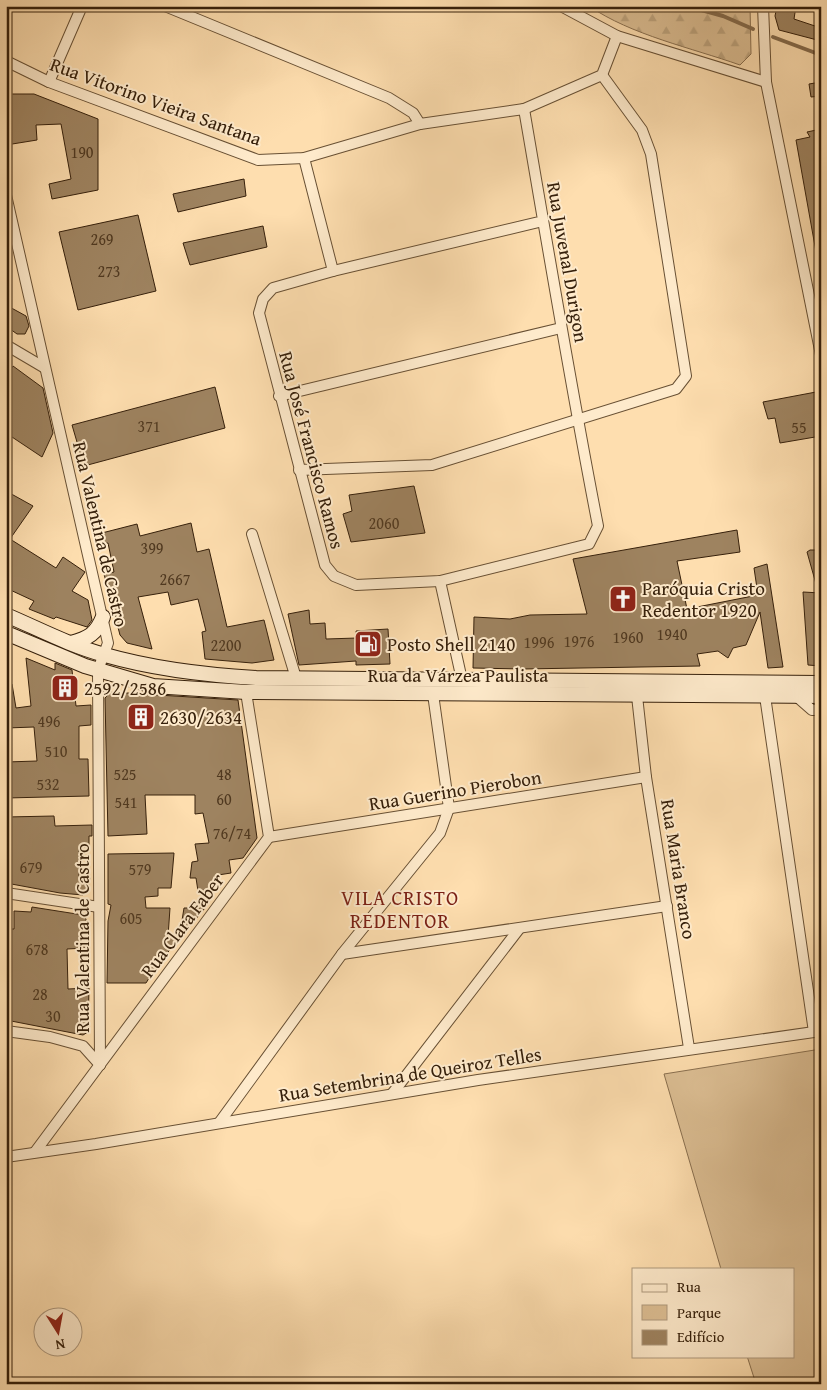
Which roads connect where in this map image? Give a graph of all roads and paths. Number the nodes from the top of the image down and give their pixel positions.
1 (82, 6) edge
2 (164, 6) edge
3 (561, 6) edge
4 (763, 6) edge
5 (617, 36) junction
6 (6, 62) edge
7 (602, 75) junction
8 (49, 82) junction
9 (766, 82) junction
10 (524, 109) junction
11 (420, 124) junction
12 (304, 158) junction
13 (6, 195) edge
14 (543, 221) junction
15 (332, 271) junction
16 (561, 328) junction
17 (6, 345) edge
18 (821, 355) edge
19 (45, 368) junction
20 (279, 396) junction
21 (578, 422) junction
22 (299, 470) junction
23 (252, 534) dead end
24 (440, 581) junction
25 (6, 615) edge
26 (103, 617) junction
27 (6, 633) edge
28 (72, 643) junction
29 (104, 655) junction
30 (98, 670) junction
31 (296, 678) junction
32 (462, 680) junction
33 (821, 682) edge
34 (246, 692) junction
35 (433, 694) junction
36 (637, 696) junction
37 (765, 696) junction
38 (796, 696) junction
39 (821, 696) edge
40 (821, 710) edge
41 (646, 778) junction
42 (449, 808) junction
43 (269, 838) junction
44 (6, 894) edge
45 (667, 906) junction
46 (99, 907) junction
47 (518, 929) junction
48 (342, 954) junction
49 (6, 1032) edge
50 (817, 1032) edge
51 (689, 1048) junction
52 (100, 1065) junction
53 (392, 1094) junction
54 (219, 1123) junction
55 (35, 1152) junction
56 (6, 1157) edge

1 - 8 street
2 - 11 street
3 - 5 street
4 - 9 street
5 - 7 street
5 - 9 street
6 - 8 street, Rua Vitorino Vieira Santana
7 - 10 street, Rua Vitorino Vieira Santana
7 - 21 street
8 - 12 street, Rua Vitorino Vieira Santana
9 - 18 street
10 - 11 street, Rua Vitorino Vieira Santana
10 - 14 street, Rua Juvenal Durigon
11 - 12 street, Rua Vitorino Vieira Santana
12 - 15 street
13 - 19 street, Rua Valentina de Castro
14 - 15 street, Rua José Francisco Ramos
14 - 16 street, Rua Juvenal Durigon
15 - 20 street, Rua José Francisco Ramos
16 - 20 street
16 - 21 street, Rua Juvenal Durigon
17 - 19 street
19 - 26 street, Rua Valentina de Castro
20 - 22 street, Rua José Francisco Ramos
21 - 22 street
21 - 24 street, Rua Juvenal Durigon
22 - 24 street, Rua José Francisco Ramos
23 - 31 street
24 - 32 street
25 - 28 main road, Rua da Várzea Paulista
26 - 28 main road
26 - 29 street, Rua Valentina de Castro
27 - 30 main road, Rua da Várzea Paulista
28 - 29 main road, Rua da Várzea Paulista
29 - 30 street, Rua Valentina de Castro
29 - 31 main road, Rua da Várzea Paulista
30 - 34 main road, Rua da Várzea Paulista
30 - 46 street, Rua Valentina de Castro
31 - 32 main road, Rua da Várzea Paulista
32 - 33 main road, Rua da Várzea Paulista
34 - 35 main road, Rua da Várzea Paulista
34 - 43 street
35 - 36 main road, Rua da Várzea Paulista
35 - 42 street
36 - 37 main road, Rua da Várzea Paulista
36 - 41 street, Rua Maria Branco
37 - 38 main road, Rua da Várzea Paulista
37 - 50 street
38 - 39 main road, Rua da Várzea Paulista
38 - 40 street
41 - 42 street, Rua Guerino Pierobon
41 - 45 street, Rua Maria Branco
42 - 43 street, Rua Guerino Pierobon
42 - 48 street
43 - 52 street, Rua Clara Faber
44 - 46 street
45 - 47 street
45 - 51 street, Rua Maria Branco
46 - 52 street, Rua Valentina de Castro
47 - 48 street
47 - 53 street
48 - 54 street
49 - 52 street
50 - 51 street, Rua Setembrina de Queiroz Telles
51 - 53 street, Rua Setembrina de Queiroz Telles
52 - 55 street, Rua Clara Faber
53 - 54 street, Rua Setembrina de Queiroz Telles
54 - 55 street, Rua Setembrina de Queiroz Telles
55 - 56 street, Rua Setembrina de Queiroz Telles

